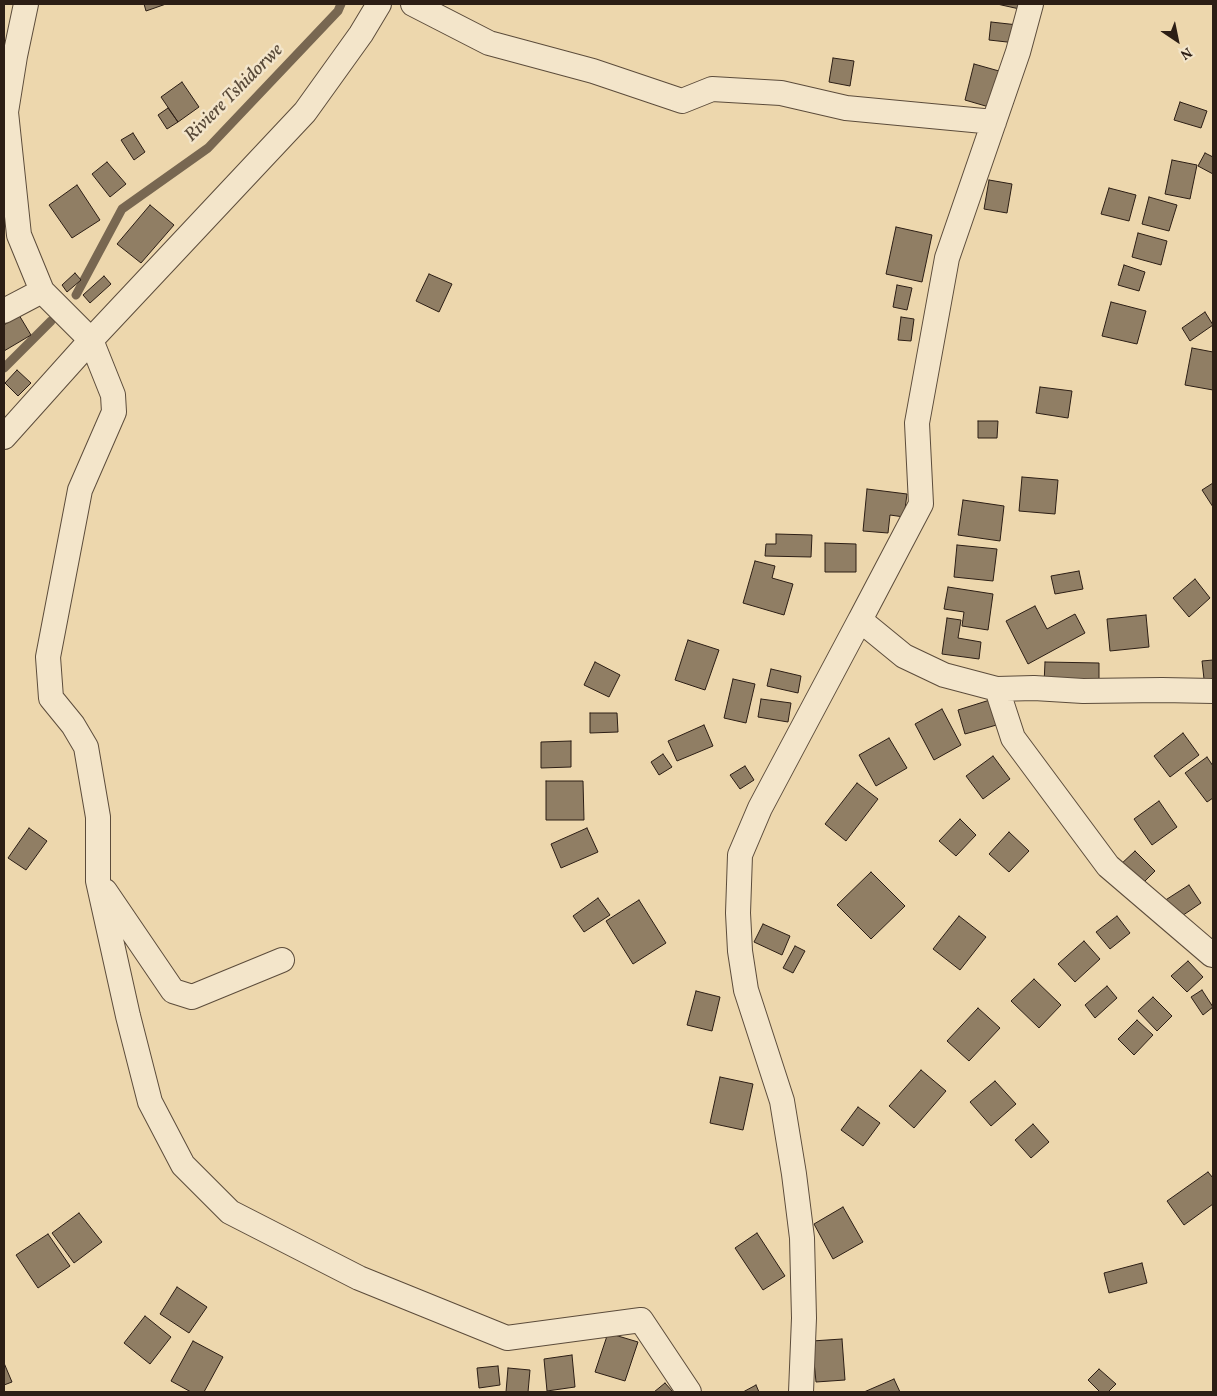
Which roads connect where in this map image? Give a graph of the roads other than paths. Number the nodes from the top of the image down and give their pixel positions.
1 (26, 4) edge
2 (379, 4) edge
3 (413, 4) edge
4 (1031, 4) edge
5 (994, 122) junction
6 (7, 144) edge
7 (42, 291) junction
8 (4, 311) edge
9 (91, 340) junction
10 (4, 437) edge
11 (860, 620) junction
12 (997, 689) junction
13 (1213, 691) edge
14 (98, 881) junction
15 (1212, 955) edge
16 (282, 960) dead end
17 (689, 1392) edge
18 (801, 1392) edge

1 - 6 street
2 - 9 street
3 - 5 street
4 - 5 street
5 - 11 street
6 - 7 street
7 - 8 street
7 - 9 street
9 - 10 street
9 - 14 street
11 - 12 street
11 - 18 street
12 - 13 street
12 - 15 street
14 - 16 street
14 - 17 street

